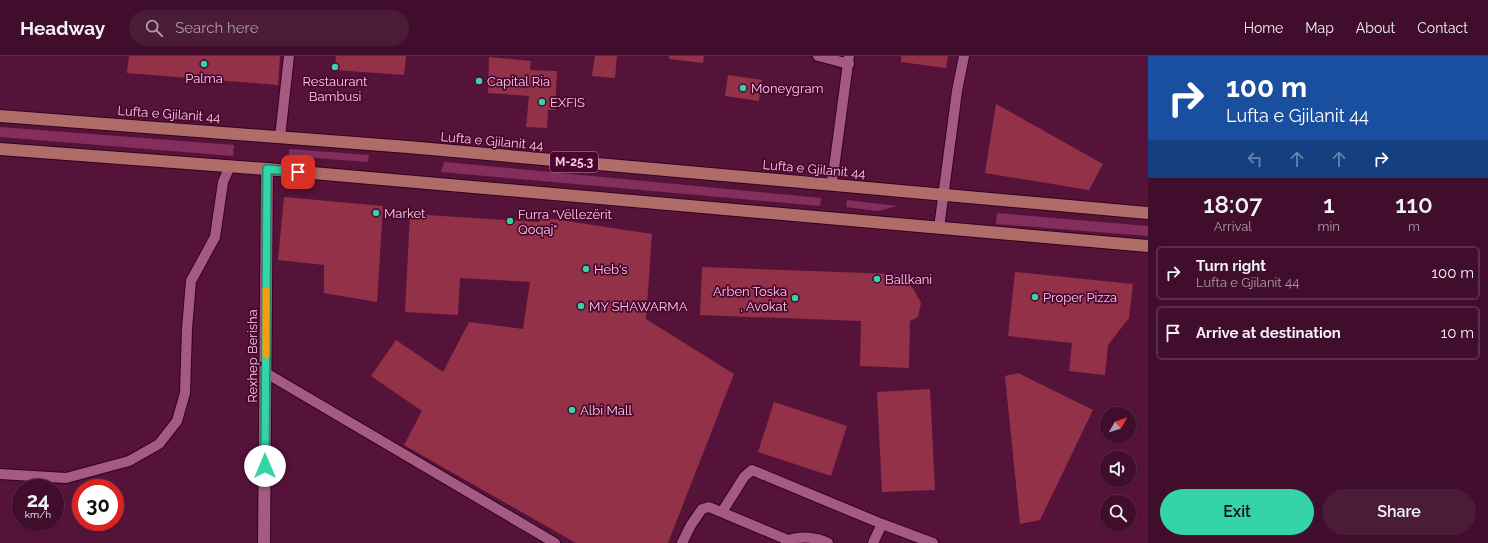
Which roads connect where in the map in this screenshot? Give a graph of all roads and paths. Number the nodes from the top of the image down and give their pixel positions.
1 (289, 56) edge
2 (819, 56) edge
3 (964, 56) edge
4 (849, 60) edge
5 (0, 116) edge
6 (280, 137) junction
7 (0, 149) edge
8 (230, 166) junction
9 (267, 169) junction
10 (831, 185) junction
11 (944, 195) junction
12 (1148, 213) edge
13 (939, 228) junction
14 (1148, 246) edge
15 (266, 373) junction
16 (0, 474) edge
17 (722, 512) junction
18 (882, 524) junction
19 (787, 541) edge
20 (264, 543) edge
21 (555, 543) edge
22 (682, 543) edge
23 (828, 543) edge
24 (874, 543) edge
25 (933, 543) edge

1 - 6 lane
2 - 4 lane
3 - 11 lane
4 - 10 lane
5 - 6 main road, Lufta e Gjilanit 44 / M-25.3
6 - 10 main road, Lufta e Gjilanit 44 / M-25.3
7 - 8 main road
8 - 9 main road
8 - 16 lane
9 - 13 main road
9 - 15 street, Rexhep Berisha
10 - 11 main road, Lufta e Gjilanit 44 / M-25.3
11 - 12 main road, Lufta e Gjilanit 44 / M-25.3
11 - 13 lane
13 - 14 main road
15 - 20 street, Rexhep Berisha
15 - 21 lane
17 - 18 lane
17 - 19 lane
17 - 22 lane
18 - 24 lane
18 - 25 lane
19 - 23 lane

